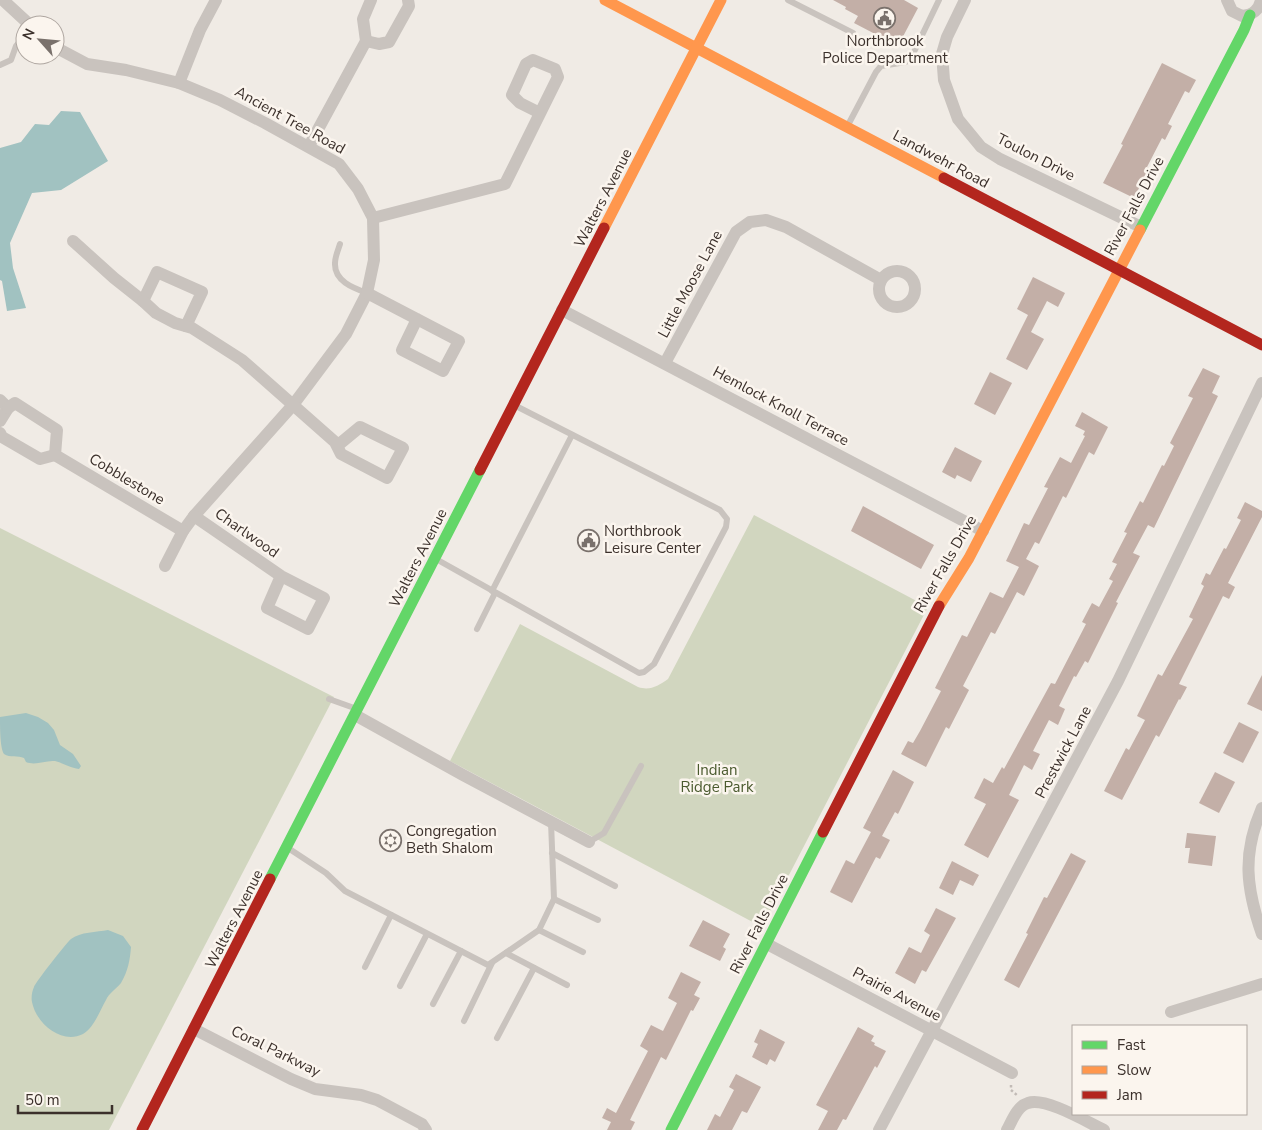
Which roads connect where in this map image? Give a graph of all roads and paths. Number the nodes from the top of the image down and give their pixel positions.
1 (3, 0) edge
2 (216, 0) edge
3 (371, 0) edge
4 (408, 0) edge
5 (605, 0) edge
6 (721, 0) edge
7 (788, 0) edge
8 (939, 0) edge
9 (965, 0) edge
10 (1227, 0) edge
11 (1261, 0) edge
12 (1250, 14) junction
13 (19, 15) edge
14 (852, 33) dead end
15 (366, 41) junction
16 (697, 48) junction
17 (15, 49) edge
18 (65, 52) edge
19 (0, 65) edge
20 (179, 83) junction
21 (540, 113) dead end
22 (846, 127) junction
23 (309, 146) junction
24 (373, 218) junction
25 (1141, 227) junction
26 (73, 241) dead end
27 (340, 244) dead end
28 (1118, 270) junction
29 (881, 280) dead end
30 (367, 293) junction
31 (144, 301) junction
32 (562, 310) junction
33 (417, 319) junction
34 (186, 326) junction
35 (1262, 345) edge
36 (665, 363) junction
37 (1262, 383) edge
38 (4, 404) edge
39 (514, 405) junction
40 (293, 406) junction
41 (0, 421) edge
42 (0, 433) edge
43 (572, 435) junction
44 (337, 446) junction
45 (55, 455) junction
46 (194, 516) junction
47 (183, 531) junction
48 (983, 531) junction
49 (435, 558) junction
50 (165, 566) dead end
51 (281, 576) junction
52 (494, 592) junction
53 (477, 629) dead end
54 (329, 699) dead end
55 (356, 712) junction
56 (641, 766) dead end
57 (1262, 808) edge
58 (551, 822) junction
59 (589, 842) joint
60 (287, 847) junction
61 (552, 853) junction
62 (615, 886) dead end
63 (554, 899) junction
64 (391, 915) junction
65 (598, 920) dead end
66 (539, 930) junction
67 (427, 934) junction
68 (1262, 934) edge
69 (767, 944) junction
70 (461, 951) junction
71 (583, 952) dead end
72 (506, 953) junction
73 (493, 961) junction
74 (364, 967) dead end
75 (534, 968) junction
76 (1262, 984) edge
77 (567, 985) dead end
78 (400, 986) dead end
79 (433, 1004) dead end
80 (1171, 1012) dead end
81 (464, 1021) dead end
82 (194, 1029) junction
83 (933, 1031) junction
84 (497, 1038) dead end
85 (1012, 1073) joint
86 (1028, 1103) junction
87 (1072, 1115) edge
88 (1072, 1115) edge
89 (142, 1130) edge
90 (426, 1130) edge
91 (671, 1130) edge
92 (879, 1130) edge
93 (1007, 1130) edge
94 (1104, 1130) edge

1 - 13 street
2 - 20 street
3 - 15 street
4 - 15 street
5 - 16 main road, Landwehr Road
6 - 16 main road, Walters Avenue
7 - 14 lane
8 - 22 lane
9 - 25 street, Toulon Drive
10 - 12 street
11 - 12 street, River Falls Drive
12 - 25 main road, River Falls Drive
15 - 23 street
16 - 22 main road, Landwehr Road
16 - 32 main road, Walters Avenue
17 - 19 lane
18 - 20 street, Ancient Tree Road
20 - 23 street, Ancient Tree Road
21 - 24 street
22 - 28 main road, Landwehr Road
23 - 24 street, Ancient Tree Road
24 - 30 street, Ancient Tree Road
25 - 28 main road, River Falls Drive
26 - 31 street
27 - 30 lane
28 - 35 main road, Landwehr Road
28 - 48 main road, River Falls Drive
29 - 36 street, Little Moose Lane
30 - 33 street
30 - 40 street, Ancient Tree Road
31 - 34 street
31 - 34 street
32 - 36 street, Hemlock Knoll Terrace
32 - 39 main road, Walters Avenue
33 - 33 street
34 - 40 street
36 - 48 street, Hemlock Knoll Terrace
37 - 83 street, Prestwick Lane
38 - 41 street
38 - 45 street
39 - 43 lane
39 - 49 main road, Walters Avenue
40 - 44 street
40 - 46 street, Ancient Tree Road
42 - 45 street, Cobblestone
43 - 52 lane
43 - 52 lane
44 - 44 street
45 - 47 street, Cobblestone
46 - 47 street, Ancient Tree Road
46 - 51 street, Charlwood
47 - 50 street, Ancient Tree Road
48 - 69 main road, River Falls Drive
49 - 52 lane
49 - 55 main road, Walters Avenue
51 - 51 street, Charlwood
52 - 53 lane
54 - 55 lane
55 - 58 street
55 - 60 main road, Walters Avenue
56 - 59 lane
57 - 68 street
58 - 59 street
58 - 61 lane
60 - 64 lane
60 - 82 main road, Walters Avenue
61 - 62 lane
61 - 63 lane
63 - 65 lane
63 - 66 lane
64 - 67 lane
64 - 74 lane
66 - 71 lane
66 - 72 lane
67 - 70 lane
67 - 78 lane
69 - 83 street, Prairie Avenue
69 - 91 main road, River Falls Drive
70 - 73 lane
70 - 79 lane
72 - 73 lane
72 - 75 lane
73 - 81 lane
75 - 77 lane
75 - 84 lane
76 - 80 street
82 - 89 main road, Walters Avenue
82 - 90 street, Coral Parkway
83 - 85 street, Prairie Avenue
83 - 92 street, Prestwick Lane
85 - 86 path
86 - 87 street
86 - 93 street
88 - 94 street

